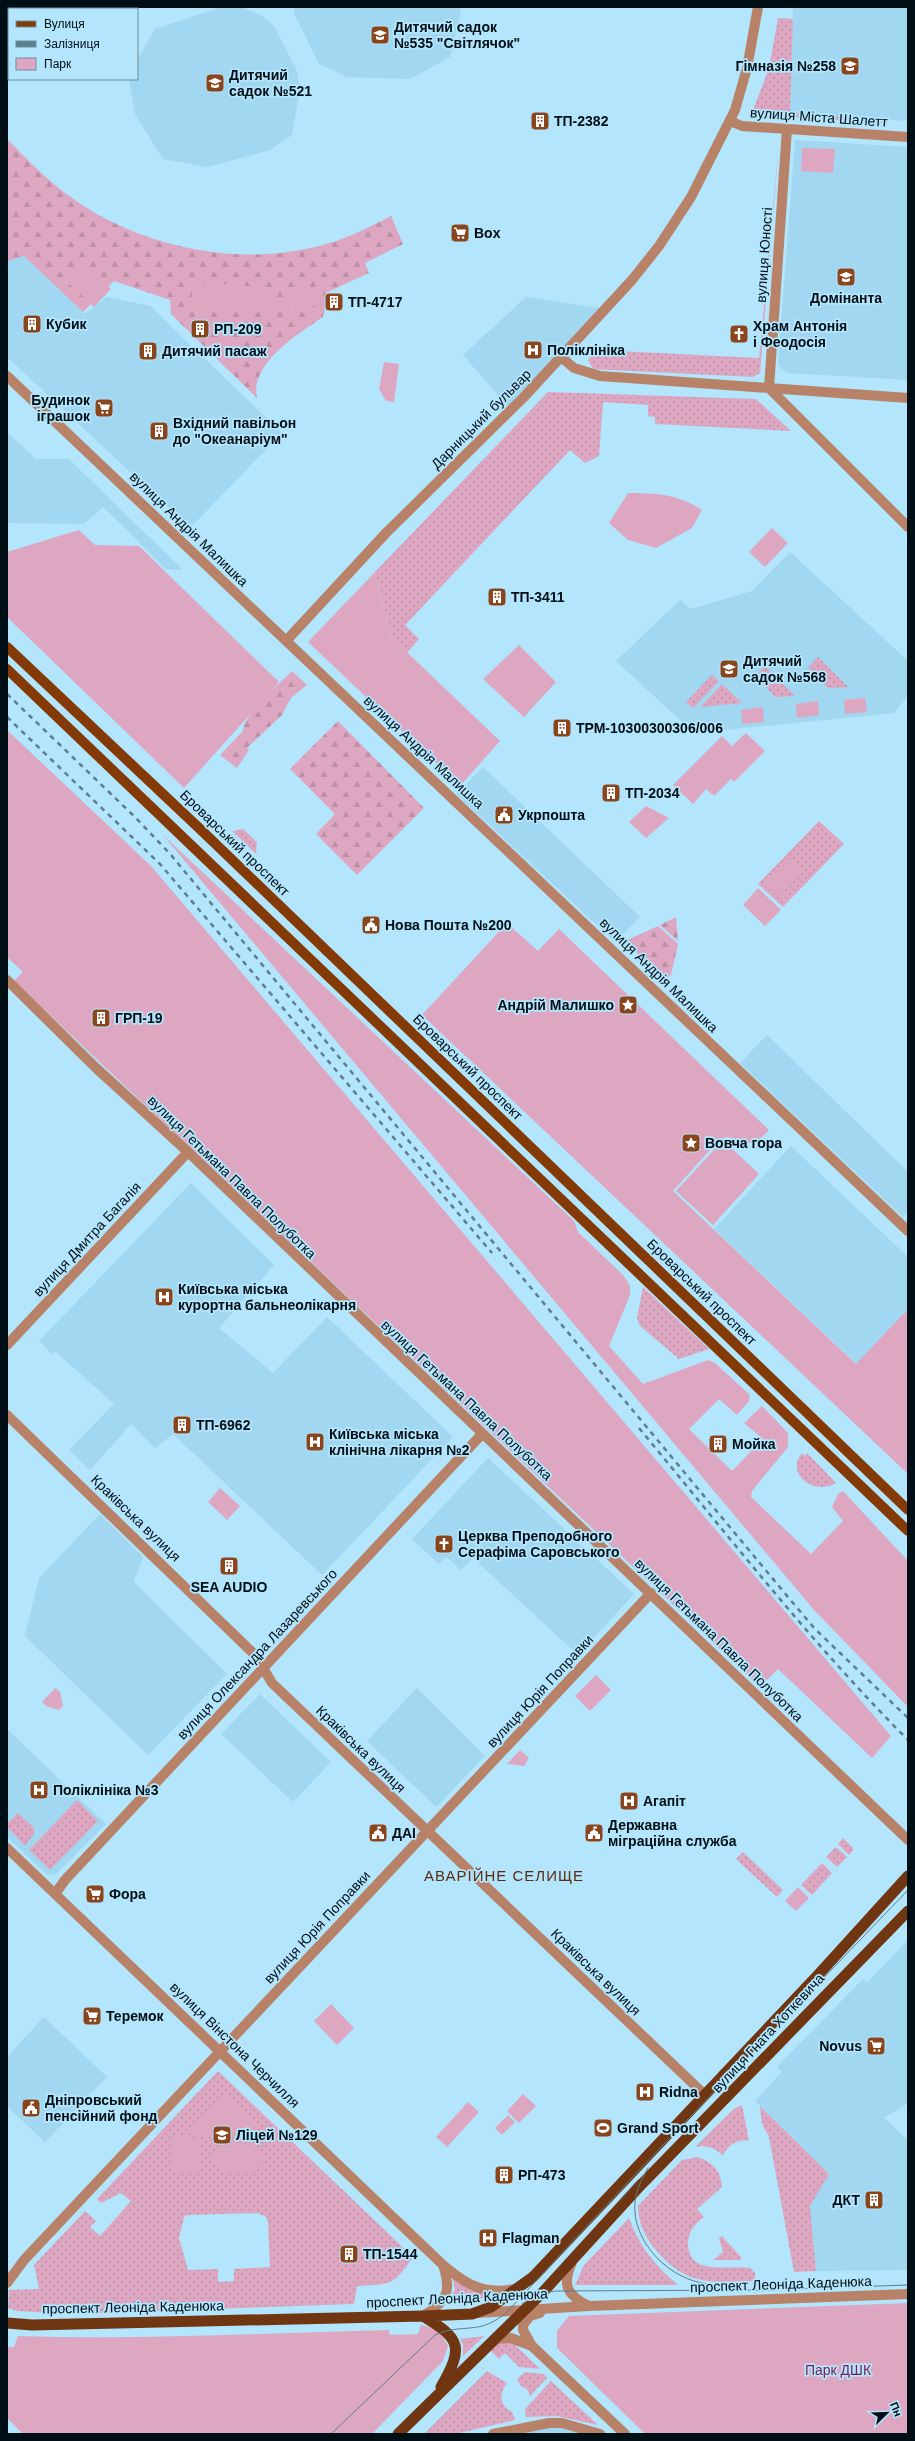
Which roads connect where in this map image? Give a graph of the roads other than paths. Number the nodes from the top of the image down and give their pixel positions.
1 (758, 7) edge
2 (730, 121) junction
3 (787, 129) junction
4 (908, 136) edge
5 (561, 357) junction
6 (7, 376) edge
7 (768, 388) junction
8 (908, 398) edge
9 (908, 527) edge
10 (286, 641) junction
11 (7, 647) edge
12 (7, 670) edge
13 (7, 980) edge
14 (188, 1152) junction
15 (908, 1231) edge
16 (7, 1345) edge
17 (7, 1415) edge
18 (482, 1434) junction
19 (908, 1510) edge
20 (908, 1531) edge
21 (651, 1593) junction
22 (262, 1669) junction
23 (427, 1832) junction
24 (908, 1840) edge
25 (7, 1848) edge
26 (908, 1876) edge
27 (55, 1894) junction
28 (908, 1911) edge
29 (220, 2051) junction
30 (705, 2095) junction
31 (573, 2260) junction
32 (443, 2265) junction
33 (7, 2283) edge
34 (519, 2288) junction
35 (908, 2294) edge
36 (589, 2306) junction
37 (556, 2308) junction
38 (523, 2310) junction
39 (472, 2314) junction
40 (423, 2316) junction
41 (7, 2323) edge
42 (32, 2325) junction
43 (7, 2330) edge
44 (494, 2340) junction
45 (532, 2346) junction
46 (435, 2398) junction
47 (398, 2434) edge
48 (493, 2434) edge
49 (600, 2434) edge
50 (625, 2434) edge

1 - 2 street, Дарницький бульвар
2 - 3 street, вулиця Міста Шалетт
2 - 5 street, Дарницький бульвар
3 - 4 street, вулиця Міста Шалетт
3 - 7 street, вулиця Юності
5 - 7 street
5 - 10 street, Дарницький бульвар
6 - 10 street, вулиця Андрія Малишка
7 - 8 street
7 - 9 street
10 - 15 street, вулиця Андрія Малишка
11 - 19 main road, Броварський проспект
12 - 20 main road
13 - 14 street, вулиця Гетьмана Павла Полуботка
14 - 16 street, вулиця Дмитра Багалія
14 - 18 street, вулиця Гетьмана Павла Полуботка
17 - 22 street, Краківська вулиця
18 - 21 street, вулиця Гетьмана Павла Полуботка
18 - 22 street, вулиця Олександра Лазаревського
21 - 23 street, вулиця Юрія Поправки
21 - 24 street, вулиця Гетьмана Павла Полуботка
22 - 23 street, Краківська вулиця
22 - 27 street, вулиця Олександра Лазаревського
23 - 29 street, вулиця Юрія Поправки
23 - 30 street, Краківська вулиця
25 - 27 street, вулиця Вінстона Черчилля
26 - 30 highway, вулиця Гната Хоткевича
27 - 29 street, вулиця Вінстона Черчилля
28 - 31 highway, вулиця Гната Хоткевича
29 - 32 street, вулиця Вінстона Черчилля
29 - 33 street, вулиця Юрія Поправки
30 - 34 highway, вулиця Гната Хоткевича
31 - 36 street
31 - 38 highway, вулиця Гната Хоткевича
32 - 34 street, вулиця Вінстона Черчилля
32 - 40 street
34 - 39 highway, вулиця Гната Хоткевича
35 - 36 street, проспект Леоніда Каденюка
36 - 37 street, проспект Леоніда Каденюка
37 - 38 street, проспект Леоніда Каденюка
37 - 45 street
38 - 39 street, проспект Леоніда Каденюка
38 - 44 highway, вулиця Гната Хоткевича
39 - 40 highway, проспект Леоніда Каденюка
40 - 42 highway, проспект Леоніда Каденюка
40 - 46 highway
41 - 42 highway, проспект Леоніда Каденюка
42 - 43 highway
44 - 45 street
44 - 46 highway, вулиця Гната Хоткевича
45 - 50 street
46 - 47 highway, вулиця Гната Хоткевича
48 - 49 street

